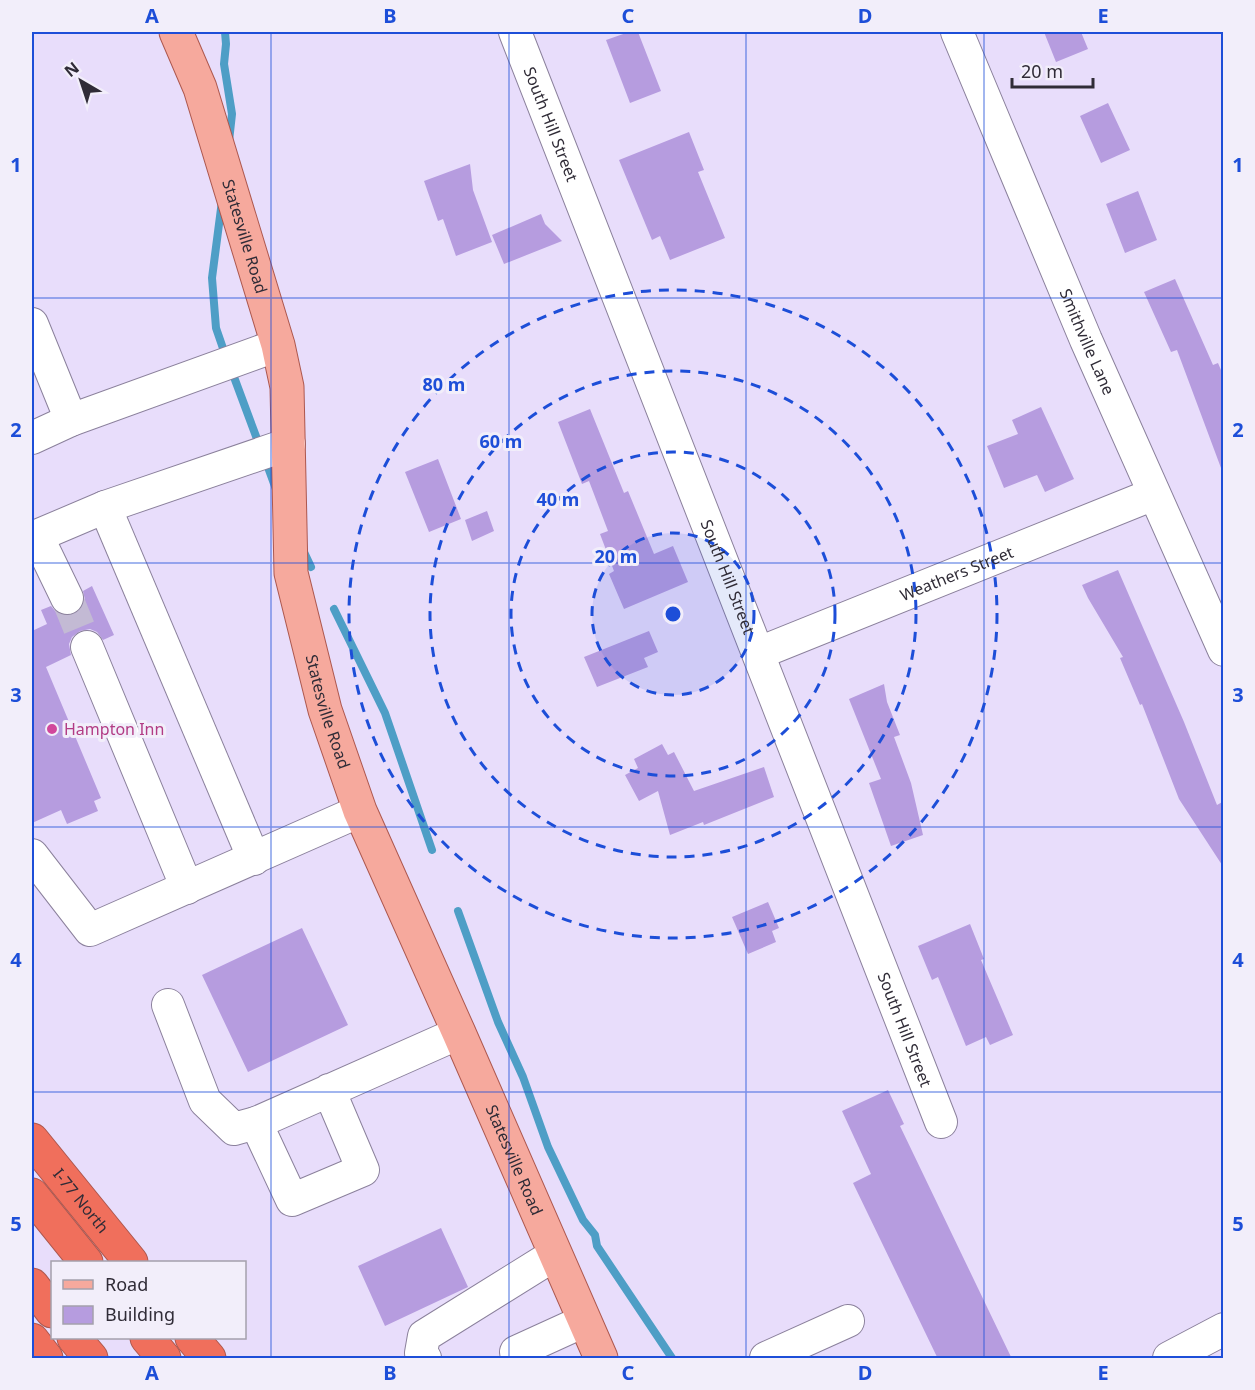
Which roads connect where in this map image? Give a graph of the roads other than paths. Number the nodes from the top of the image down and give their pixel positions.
1 (176, 32) edge
2 (515, 32) edge
3 (957, 32) edge
4 (32, 324) edge
5 (278, 345) junction
6 (71, 420) junction
7 (32, 438) edge
8 (289, 444) junction
9 (1154, 494) junction
10 (105, 507) junction
11 (34, 537) edge
12 (67, 598) tunnel mouth
13 (87, 647) tunnel mouth
14 (1224, 650) edge
15 (759, 652) junction
16 (360, 811) junction
17 (32, 855) edge
18 (254, 859) junction
19 (187, 888) junction
20 (168, 1005) dead end
21 (459, 1033) junction
22 (329, 1090) junction
23 (941, 1122) dead end
24 (256, 1123) junction
25 (32, 1140) edge
26 (32, 1195) edge
27 (554, 1256) junction
28 (84, 1261) edge
29 (129, 1261) edge
30 (32, 1285) edge
31 (51, 1310) edge
32 (584, 1321) junction
33 (848, 1321) dead end
34 (1224, 1329) edge
35 (75, 1339) edge
36 (148, 1339) edge
37 (193, 1339) edge
38 (32, 1340) edge
39 (46, 1359) edge
40 (91, 1359) edge
41 (164, 1359) edge
42 (209, 1359) edge
43 (425, 1359) edge
44 (519, 1359) edge
45 (601, 1359) edge
46 (766, 1359) edge
47 (1168, 1359) edge

1 - 5 main road, Statesville Road
2 - 15 street, South Hill Street
3 - 9 street, Smithville Lane
4 - 6 street
5 - 6 street
5 - 8 main road, Statesville Road
6 - 7 street
8 - 10 street
8 - 16 main road, Statesville Road
9 - 14 street, Smithville Lane
9 - 15 street, Weathers Street
10 - 11 street
10 - 18 street
11 - 12 street
13 - 19 street
15 - 23 street, South Hill Street
16 - 18 street
16 - 21 main road, Statesville Road
17 - 19 street
18 - 19 street
20 - 24 street
21 - 22 street
21 - 27 main road, Statesville Road
22 - 24 street
22 - 24 street
25 - 29 highway, I-77 North
26 - 28 highway
27 - 32 main road, Statesville Road
27 - 43 street
30 - 31 highway
32 - 44 street
32 - 45 main road, Statesville Road
33 - 46 street
34 - 47 street
35 - 40 highway
36 - 41 highway
37 - 42 highway
38 - 39 highway

